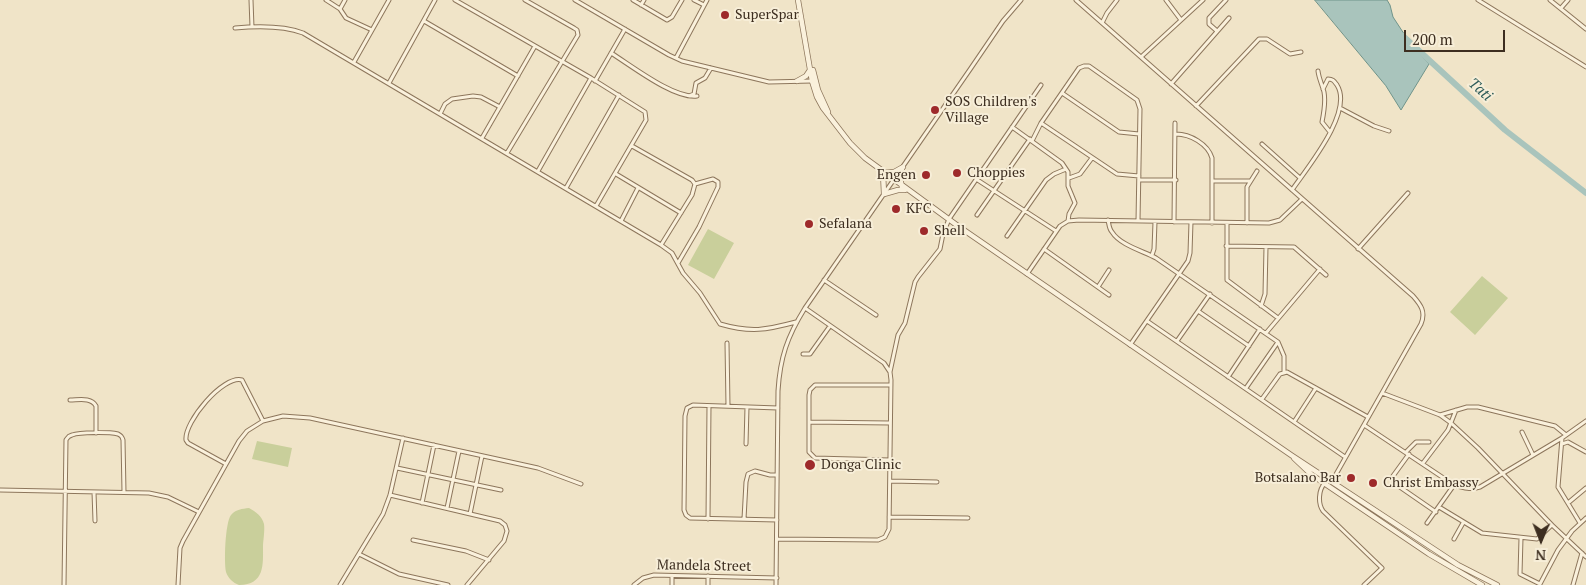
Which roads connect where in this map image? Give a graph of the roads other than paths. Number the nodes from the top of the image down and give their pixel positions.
1 (251, 0) edge
2 (326, 0) edge
3 (345, 0) edge
4 (389, 0) edge
5 (435, 0) edge
6 (455, 0) edge
7 (525, 0) edge
8 (575, 0) edge
9 (633, 0) edge
10 (644, 0) edge
11 (682, 0) edge
12 (694, 0) edge
13 (707, 0) edge
14 (798, 0) edge
15 (1021, 0) edge
16 (1076, 0) edge
17 (1117, 0) edge
18 (1166, 0) edge
19 (1203, 0) edge
20 (1226, 0) edge
21 (1478, 0) edge
22 (1550, 0) edge
23 (1568, 0) edge
24 (641, 5) junction
25 (704, 5) junction
26 (1560, 8) junction
27 (340, 9) junction
28 (1229, 18) dead end
29 (1181, 20) junction
30 (424, 21) junction
31 (1102, 23) junction
32 (252, 27) junction
33 (235, 28) dead end
34 (625, 29) junction
35 (1586, 29) edge
36 (372, 30) junction
37 (1217, 31) junction
38 (804, 36) junction
39 (535, 46) junction
40 (1301, 52) dead end
41 (611, 53) junction
42 (1141, 57) junction
43 (676, 58) junction
44 (562, 61) junction
45 (354, 62) junction
46 (1586, 66) edge
47 (711, 68) junction
48 (810, 70) junction
49 (1318, 71) dead end
50 (518, 76) junction
51 (593, 79) junction
52 (813, 80) junction
53 (797, 81) junction
54 (389, 83) junction
55 (1171, 84) junction
56 (1041, 85) dead end
57 (1323, 89) junction
58 (1062, 93) junction
59 (619, 96) junction
60 (689, 96) junction
61 (698, 96) dead end
62 (1196, 106) junction
63 (500, 107) junction
64 (1340, 108) junction
65 (440, 114) junction
66 (1041, 123) junction
67 (1175, 123) dead end
68 (1012, 127) junction
69 (1389, 131) dead end
70 (1330, 132) junction
71 (1139, 134) junction
72 (1176, 134) junction
73 (482, 138) junction
74 (1030, 140) junction
75 (1262, 144) dead end
76 (632, 146) junction
77 (507, 153) junction
78 (1092, 158) junction
79 (902, 167) junction
80 (1066, 169) junction
81 (538, 171) junction
82 (1257, 171) dead end
83 (883, 173) junction
84 (616, 174) junction
85 (1069, 178) junction
86 (1139, 178) junction
87 (1300, 178) junction
88 (976, 179) junction
89 (1176, 180) junction
90 (894, 181) junction
91 (1212, 181) junction
92 (1250, 181) junction
93 (695, 184) junction
94 (566, 188) junction
95 (638, 188) junction
96 (905, 188) junction
97 (1292, 190) junction
98 (995, 191) junction
99 (1408, 193) dead end
100 (884, 194) junction
101 (1302, 199) junction
102 (596, 206) junction
103 (1024, 211) junction
104 (681, 213) junction
105 (977, 215) dead end
106 (948, 219) junction
107 (1108, 220) junction
108 (620, 221) junction
109 (1068, 221) junction
110 (1138, 221) junction
111 (1154, 222) junction
112 (1174, 222) junction
113 (1191, 222) junction
114 (1212, 223) junction
115 (1227, 223) junction
116 (1247, 223) junction
117 (1056, 231) junction
118 (1007, 236) dead end
119 (661, 245) junction
120 (1226, 246) junction
121 (1266, 247) junction
122 (1044, 249) junction
123 (1358, 249) junction
124 (1152, 255) junction
125 (678, 263) junction
126 (1320, 269) junction
127 (1109, 270) dead end
128 (1180, 273) junction
129 (1027, 274) junction
130 (1326, 275) dead end
131 (824, 280) junction
132 (1098, 287) junction
133 (1210, 294) junction
134 (1109, 295) dead end
135 (1261, 306) junction
136 (805, 308) junction
137 (1198, 311) junction
138 (876, 314) dead end
139 (1278, 318) junction
140 (1147, 321) junction
141 (796, 322) junction
142 (830, 326) junction
143 (1260, 329) junction
144 (1266, 333) junction
145 (1177, 341) junction
146 (1278, 342) junction
147 (727, 343) dead end
148 (1130, 345) junction
149 (1249, 346) junction
150 (802, 354) dead end
151 (890, 372) junction
152 (1284, 372) junction
153 (1228, 377) junction
154 (891, 385) junction
155 (1246, 388) junction
156 (1316, 388) junction
157 (1382, 393) junction
158 (1262, 399) junction
159 (70, 400) dead end
160 (709, 406) junction
161 (728, 406) junction
162 (747, 407) junction
163 (778, 408) junction
164 (1456, 410) junction
165 (1440, 415) junction
166 (1368, 418) junction
167 (263, 421) junction
168 (1586, 421) edge
169 (808, 422) junction
170 (1294, 422) junction
171 (891, 423) junction
172 (1451, 423) junction
173 (1364, 425) junction
174 (1522, 432) dead end
175 (96, 433) junction
176 (1566, 435) junction
177 (403, 438) junction
178 (1562, 438) junction
179 (1429, 442) dead end
180 (746, 444) dead end
181 (434, 445) junction
182 (1561, 445) junction
183 (459, 451) junction
184 (1586, 452) edge
185 (1407, 453) junction
186 (482, 456) junction
187 (1534, 456) junction
188 (1345, 457) junction
189 (890, 460) junction
190 (226, 464) junction
191 (1423, 464) junction
192 (397, 468) junction
193 (429, 474) junction
194 (1502, 474) junction
195 (778, 475) junction
196 (453, 479) junction
197 (890, 481) junction
198 (937, 482) dead end
199 (1327, 482) junction
200 (476, 484) junction
201 (581, 484) dead end
202 (1454, 485) junction
203 (1586, 488) edge
204 (0, 490) edge
205 (501, 490) dead end
206 (66, 492) junction
207 (94, 492) junction
208 (124, 492) junction
209 (390, 495) junction
210 (422, 503) junction
211 (1568, 503) junction
212 (1439, 507) junction
213 (447, 508) junction
214 (199, 512) junction
215 (1436, 512) junction
216 (470, 514) junction
217 (889, 517) junction
218 (708, 518) junction
219 (968, 518) dead end
220 (1586, 518) edge
221 (744, 519) junction
222 (777, 520) junction
223 (95, 521) dead end
224 (1427, 523) dead end
225 (1463, 523) junction
226 (1580, 523) junction
227 (1552, 525) junction
228 (1521, 538) junction
229 (1566, 538) junction
230 (777, 539) junction
231 (1454, 539) dead end
232 (413, 540) dead end
233 (1582, 553) junction
234 (359, 554) junction
235 (1586, 557) edge
236 (489, 560) junction
237 (672, 575) junction
238 (708, 576) junction
239 (777, 578) junction
240 (64, 585) edge
241 (178, 585) edge
242 (341, 585) edge
243 (448, 585) edge
244 (467, 585) edge
245 (634, 585) edge
246 (672, 585) edge
247 (708, 585) edge
248 (776, 585) edge
249 (1364, 585) edge
250 (1482, 585) edge
251 (1497, 585) edge
252 (1573, 585) edge

1 - 32 street
2 - 27 street
3 - 27 street
4 - 36 street
5 - 30 street
6 - 39 street
7 - 44 street
8 - 34 street
9 - 24 street
10 - 24 street
11 - 24 street
12 - 25 street
13 - 25 street
14 - 38 street
15 - 79 street
16 - 31 street
17 - 31 street
18 - 29 street
19 - 29 street
20 - 37 street
21 - 46 street
22 - 26 street
23 - 26 street
25 - 43 street
26 - 35 street
27 - 36 street
28 - 37 street
29 - 42 street
30 - 50 street
30 - 54 street
31 - 42 street
32 - 33 street
32 - 45 street
34 - 41 street
34 - 43 street
36 - 45 street
37 - 55 street
38 - 48 street
38 - 52 street
39 - 44 street
39 - 50 street
40 - 62 street
41 - 51 street
41 - 60 street
42 - 55 street
43 - 47 street
44 - 51 street
44 - 77 street
45 - 54 street
47 - 53 street
47 - 60 street
48 - 52 street
48 - 53 street
49 - 57 street
50 - 63 street
51 - 59 street
51 - 81 street
52 - 53 street
52 - 83 street
54 - 65 street
55 - 62 street
56 - 68 street
57 - 64 street
57 - 70 street
58 - 66 street
58 - 71 street
58 - 71 street
59 - 76 street
59 - 94 street
60 - 61 street
62 - 97 street
63 - 65 street
63 - 73 street
64 - 69 street
64 - 70 street
65 - 73 street
66 - 74 street
66 - 78 street
67 - 72 street
68 - 74 street
68 - 88 street
70 - 87 street
71 - 86 street
72 - 89 street
72 - 91 street
73 - 77 street
74 - 80 street
74 - 98 street
75 - 87 street
76 - 84 street
76 - 93 street
77 - 81 street
78 - 85 street
78 - 86 street
79 - 83 street
79 - 90 street
79 - 96 street
80 - 85 street
80 - 103 street
81 - 94 street
82 - 92 street
83 - 90 street
83 - 100 street
84 - 95 street
84 - 102 street
85 - 109 street
86 - 89 street
86 - 110 street
87 - 97 street
88 - 98 street
88 - 106 street
89 - 112 street
90 - 96 street
90 - 100 street
91 - 92 street
91 - 114 street
92 - 116 street
93 - 104 street
93 - 125 street
94 - 102 street
95 - 104 street
95 - 108 street
96 - 100 street
96 - 106 street
97 - 101 street
98 - 103 street
98 - 105 street
99 - 123 street
100 - 131 street
101 - 116 street
101 - 123 street
102 - 108 street
103 - 117 street
103 - 118 street
104 - 119 street
106 - 129 street
106 - 151 street
107 - 109 street
107 - 110 street
107 - 124 street
108 - 119 street
109 - 117 street
110 - 111 street
111 - 112 street
111 - 124 street
112 - 113 street
113 - 114 street
113 - 128 street
114 - 115 street
115 - 116 street
115 - 120 street
117 - 122 street
119 - 125 street
120 - 121 street
120 - 135 street
121 - 126 street
121 - 135 street
122 - 129 street
122 - 132 street
123 - 157 street
124 - 128 street
125 - 141 street
126 - 130 street
126 - 139 street
127 - 132 street
128 - 133 street
128 - 140 street
129 - 148 street
131 - 136 street
131 - 138 street
132 - 134 street
133 - 137 street
133 - 143 street
135 - 139 street
136 - 141 street
136 - 142 street
137 - 145 street
137 - 149 street
139 - 144 street
140 - 145 street
140 - 148 street
141 - 163 street
142 - 150 street
142 - 151 street
143 - 144 street
143 - 149 street
144 - 146 street
145 - 153 street
146 - 152 street
146 - 155 street
147 - 161 street
148 - 199 street
149 - 153 street
151 - 154 street
152 - 156 street
152 - 158 street
153 - 155 street
154 - 169 street
154 - 171 street
155 - 158 street
156 - 166 street
156 - 170 street
157 - 165 street
157 - 166 street
158 - 170 street
159 - 175 street
160 - 161 street
160 - 218 street
160 - 218 street
161 - 162 street
162 - 163 street
162 - 180 street
163 - 195 street
164 - 165 street
164 - 172 street
164 - 176 street
165 - 172 street
166 - 173 street
167 - 177 street
167 - 190 street
167 - 190 street
168 - 176 street
169 - 171 street
169 - 189 street
170 - 188 street
171 - 189 street
172 - 191 street
172 - 194 street
173 - 185 street
173 - 188 street
174 - 187 street
175 - 206 street
175 - 208 street
176 - 178 street
177 - 181 street
177 - 192 street
178 - 182 street
178 - 187 street
179 - 185 street
181 - 183 street
181 - 193 street
182 - 184 street
182 - 211 street
183 - 186 street
183 - 196 street
185 - 191 street
185 - 215 street
186 - 200 street
186 - 201 street
187 - 194 street
188 - 199 street
189 - 197 street
190 - 214 street
191 - 202 street
192 - 193 street
192 - 209 street
193 - 196 street
193 - 210 street
194 - 202 street
194 - 227 street
195 - 221 street
195 - 222 street
196 - 200 street
196 - 213 street
197 - 198 street
197 - 217 street
199 - 249 street
199 - 250 street
199 - 251 street
200 - 205 street
200 - 216 street
202 - 212 street
203 - 211 street
204 - 206 street
206 - 207 street
206 - 240 street
207 - 208 street
207 - 223 street
208 - 214 street
209 - 210 street
209 - 234 street
210 - 213 street
211 - 226 street
212 - 215 street
212 - 225 street
213 - 216 street
214 - 241 street
215 - 224 street
216 - 236 street
217 - 219 street
217 - 230 street
218 - 221 street
220 - 226 street
221 - 222 street
222 - 230 street
225 - 228 street
225 - 231 street
226 - 229 street
227 - 228 street
227 - 229 street
228 - 229 street
229 - 233 street
230 - 239 street
232 - 236 street
233 - 235 street
233 - 252 street
234 - 242 street
234 - 243 street
236 - 244 street
237 - 238 street, Mandela Street
237 - 245 street, Mandela Street
237 - 246 street
238 - 239 street, Mandela Street
238 - 247 street
239 - 248 street

